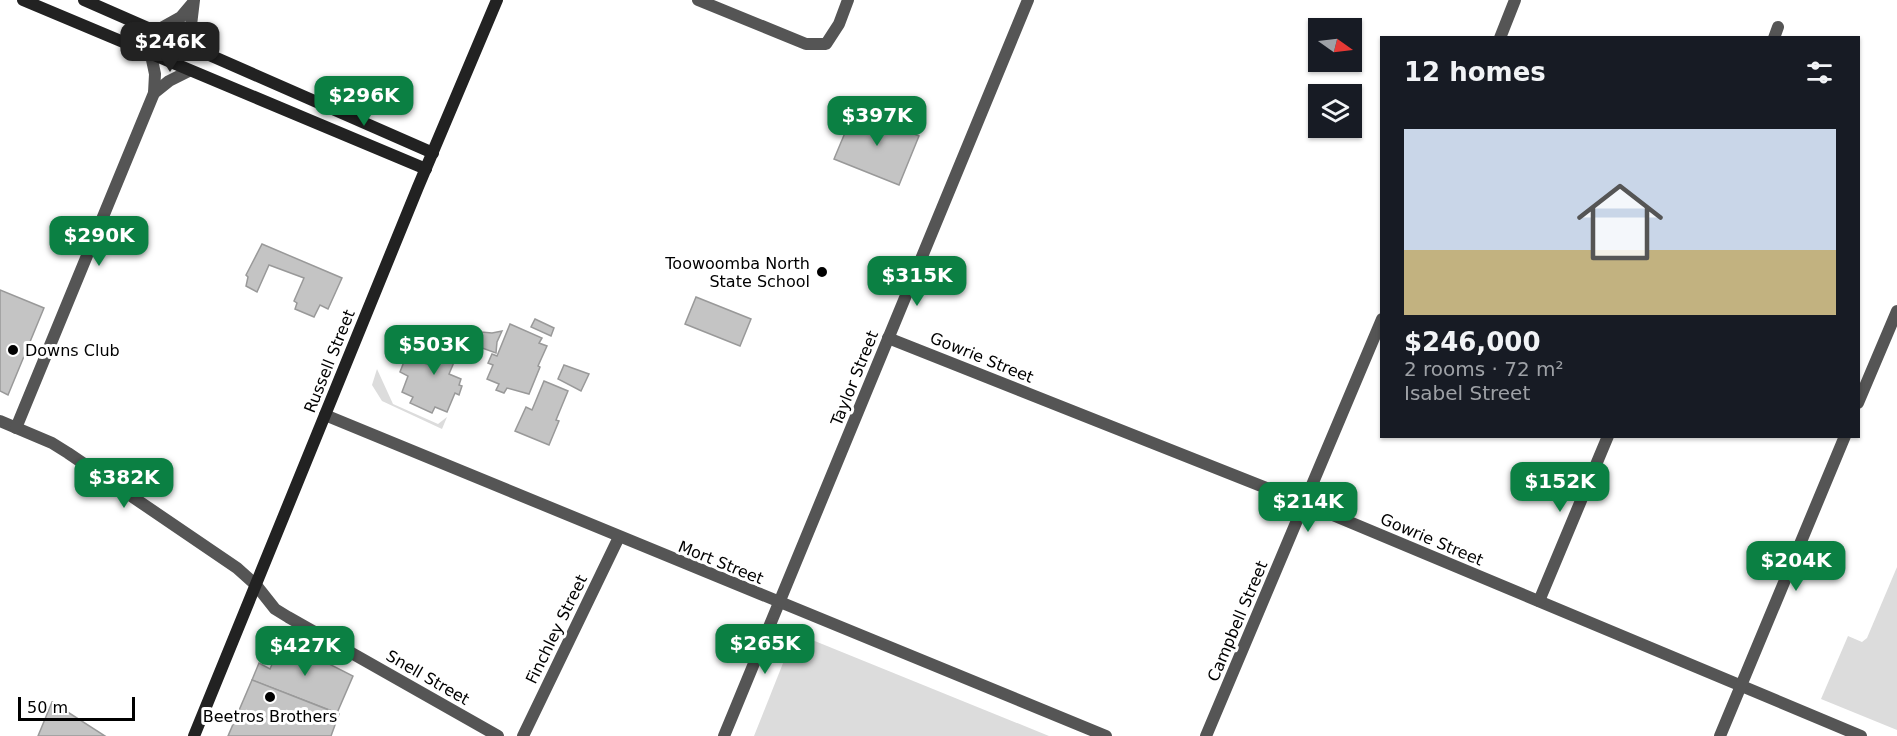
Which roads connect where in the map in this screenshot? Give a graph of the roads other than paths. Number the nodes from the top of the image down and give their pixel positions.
1 (23, 0) edge
2 (84, 0) edge
3 (497, 0) edge
4 (698, 0) edge
5 (848, 0) edge
6 (1028, 0) edge
7 (1515, 0) edge
8 (193, 2) edge
9 (156, 32) junction
10 (1501, 36) edge
11 (196, 50) junction
12 (151, 55) junction
13 (189, 70) junction
14 (154, 93) junction
15 (433, 153) junction
16 (426, 169) junction
17 (1897, 311) edge
18 (1380, 324) edge
19 (888, 338) junction
20 (1860, 398) edge
21 (325, 416) junction
22 (0, 421) edge
23 (16, 428) junction
24 (1607, 438) edge
25 (1844, 438) edge
26 (1304, 503) junction
27 (619, 537) junction
28 (256, 585) junction
29 (1539, 601) junction
30 (779, 603) junction
31 (1741, 685) junction
32 (194, 736) edge
33 (498, 736) edge
34 (523, 736) edge
35 (724, 736) edge
36 (1106, 736) edge
37 (1206, 736) edge
38 (1719, 736) edge
39 (1861, 736) edge

1 - 12 main road
2 - 9 main road
3 - 15 main road, Russell Street
4 - 5 street
6 - 19 street, Taylor Street
7 - 10 street
8 - 9 street
8 - 11 street
9 - 11 main road
11 - 15 main road
12 - 13 main road
12 - 14 street
13 - 14 street
13 - 16 main road
14 - 23 street
15 - 16 main road, Russell Street
16 - 21 main road, Russell Street
17 - 20 street
18 - 26 street, Campbell Street
19 - 26 street, Gowrie Street
19 - 30 street, Taylor Street
21 - 27 street, Mort Street
21 - 28 main road, Russell Street
22 - 23 street, Snell Street
23 - 28 street, Snell Street
24 - 29 street
25 - 31 street
26 - 29 street, Gowrie Street
26 - 37 street, Campbell Street
27 - 30 street, Mort Street
27 - 34 street, Finchley Street
28 - 32 main road, Russell Street
28 - 33 street, Snell Street
29 - 31 street, Gowrie Street
30 - 35 street, Taylor Street
30 - 36 street, Mort Street
31 - 38 street
31 - 39 street, Gowrie Street

